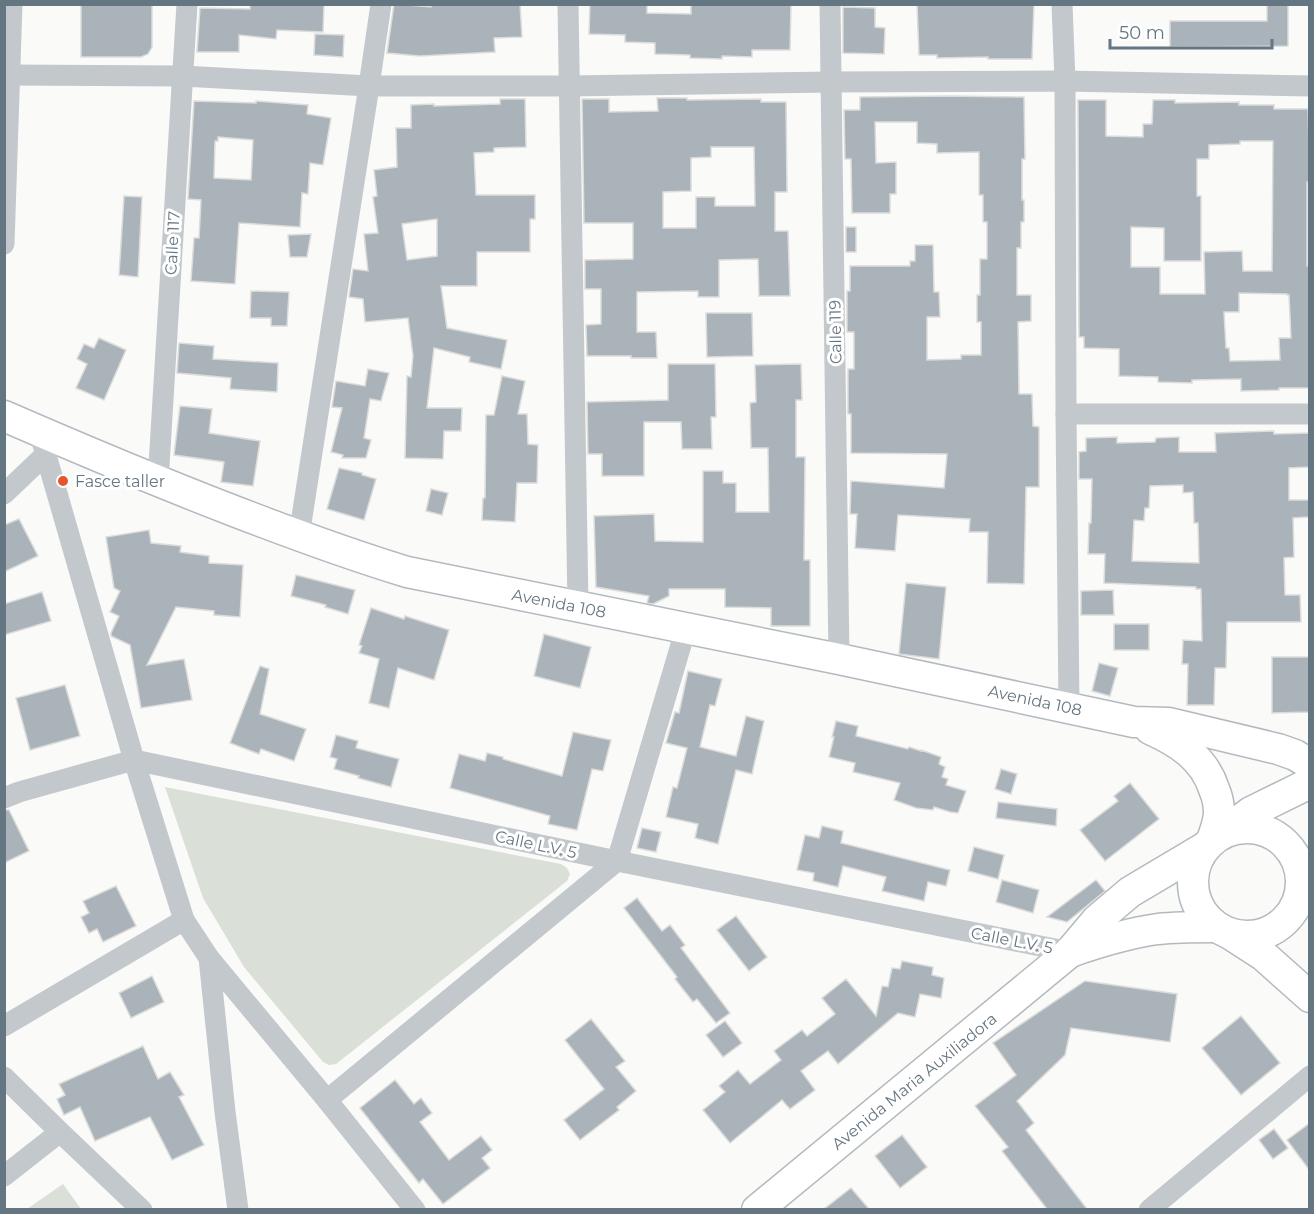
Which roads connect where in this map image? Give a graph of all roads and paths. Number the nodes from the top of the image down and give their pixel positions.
1 (12, 4) edge
2 (187, 4) edge
3 (381, 4) edge
4 (568, 4) edge
5 (830, 4) edge
6 (1062, 4) edge
7 (10, 75) junction
8 (182, 76) junction
9 (1065, 81) junction
10 (832, 82) junction
11 (369, 86) junction
12 (570, 86) junction
13 (1310, 86) edge
14 (4, 244) edge
15 (1066, 414) junction
16 (1310, 414) edge
17 (4, 416) edge
18 (43, 443) junction
19 (158, 482) junction
20 (4, 494) edge
21 (299, 536) junction
22 (578, 606) junction
23 (686, 628) junction
24 (839, 659) junction
25 (1069, 707) junction
26 (1134, 722) junction
27 (134, 760) junction
28 (1310, 764) edge
29 (1310, 783) edge
30 (4, 798) edge
31 (1213, 841) junction
32 (617, 861) junction
33 (1307, 892) edge
34 (184, 920) junction
35 (1222, 930) junction
36 (1070, 952) junction
37 (209, 958) junction
38 (1310, 997) edge
39 (4, 1026) edge
40 (1310, 1076) edge
41 (4, 1077) edge
42 (327, 1100) junction
43 (60, 1132) junction
44 (4, 1176) edge
45 (142, 1209) edge
46 (237, 1209) edge
47 (415, 1209) edge
48 (757, 1209) edge
49 (1149, 1209) edge

1 - 7 street
2 - 8 street, Calle 117
3 - 11 street
4 - 12 street
5 - 10 street, Calle 119
6 - 9 street
7 - 8 street
7 - 14 street
8 - 11 street
8 - 19 street, Calle 117
9 - 10 street
9 - 13 street
9 - 15 street
10 - 12 street
10 - 24 street, Calle 119
11 - 12 street
11 - 21 street
12 - 22 street
15 - 16 street
15 - 25 street
17 - 18 street, Avenida 108
18 - 19 street, Avenida 108
18 - 20 street
18 - 27 street
19 - 21 street, Avenida 108
21 - 22 street, Avenida 108
22 - 23 street, Avenida 108
23 - 24 street, Avenida 108
23 - 32 street
24 - 25 street, Avenida 108
25 - 26 street, Avenida 108
26 - 28 street, Avenida 108
26 - 31 street, Avenida 108
27 - 30 street, Calle L.V. 5
27 - 32 street, Calle L.V. 5
27 - 34 street
29 - 31 street
31 - 33 street
31 - 35 street
31 - 36 street, Avenida Maria Auxiliadora
32 - 36 street, Calle L.V. 5
32 - 42 street
33 - 35 street
34 - 37 street
34 - 39 street
35 - 36 street, Avenida Maria Auxiliadora
35 - 38 street
36 - 48 street, Avenida Maria Auxiliadora
37 - 42 street
37 - 46 street
40 - 49 street
41 - 43 street
42 - 47 street
43 - 44 street
43 - 45 street

